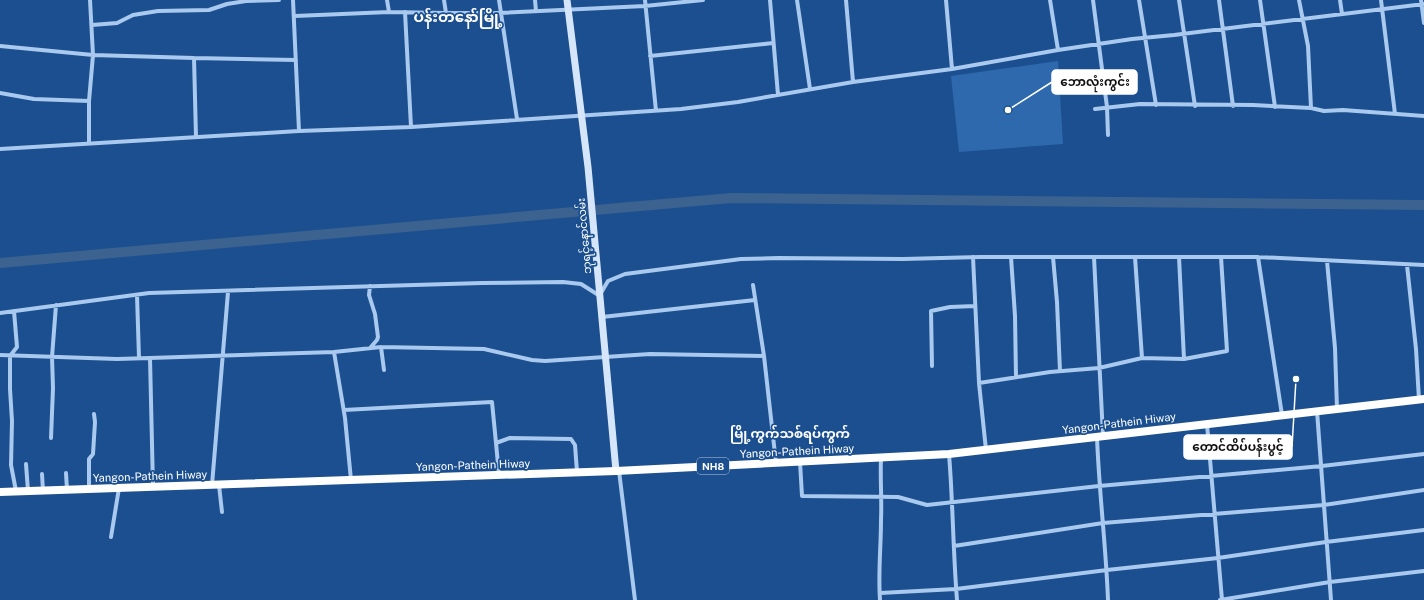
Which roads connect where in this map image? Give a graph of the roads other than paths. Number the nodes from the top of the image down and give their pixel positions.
1 (90, 0) edge
2 (278, 0) edge
3 (294, 0) edge
4 (388, 0) edge
5 (444, 0) edge
6 (499, 0) edge
7 (535, 0) edge
8 (567, 0) edge
9 (645, 0) edge
10 (703, 0) edge
11 (770, 0) edge
12 (797, 0) edge
13 (846, 0) edge
14 (946, 0) edge
15 (1050, 0) edge
16 (1093, 0) edge
17 (1139, 0) edge
18 (1179, 0) edge
19 (1219, 0) edge
20 (1260, 0) edge
21 (1299, 0) edge
22 (1340, 0) edge
23 (1381, 0) edge
24 (677, 1) edge
25 (1422, 2) edge
26 (645, 6) junction
27 (568, 9) junction
28 (1383, 9) junction
29 (536, 11) junction
30 (389, 12) junction
31 (405, 12) junction
32 (446, 13) junction
33 (500, 13) junction
34 (1342, 14) junction
35 (295, 16) junction
36 (1302, 19) junction
37 (1264, 23) junction
38 (1424, 23) edge
39 (92, 25) junction
40 (1223, 29) junction
41 (1185, 33) junction
42 (1146, 37) junction
43 (773, 42) junction
44 (1100, 44) junction
45 (0, 46) edge
46 (1058, 50) junction
47 (93, 55) junction
48 (650, 56) junction
49 (194, 58) junction
50 (296, 60) junction
51 (952, 69) junction
52 (853, 82) junction
53 (810, 89) junction
54 (0, 93) edge
55 (778, 95) junction
56 (88, 101) junction
57 (1156, 105) junction
58 (1195, 106) junction
59 (1233, 106) junction
60 (1107, 107) junction
61 (1275, 107) junction
62 (1311, 108) junction
63 (1095, 109) dead end
64 (656, 111) junction
65 (1395, 114) junction
66 (582, 116) junction
67 (1424, 116) edge
68 (517, 119) junction
69 (411, 127) junction
70 (299, 131) junction
71 (1108, 135) dead end
72 (196, 137) junction
73 (89, 143) junction
74 (0, 149) edge
75 (1258, 256) junction
76 (974, 257) junction
77 (1012, 257) junction
78 (1053, 257) junction
79 (1094, 257) junction
80 (1135, 257) junction
81 (1179, 257) junction
82 (1221, 257) junction
83 (1327, 261) junction
84 (1407, 265) junction
85 (1424, 265) edge
86 (753, 285) dead end
87 (370, 286) junction
88 (228, 292) junction
89 (600, 293) junction
90 (137, 295) junction
91 (755, 300) junction
92 (56, 305) junction
93 (975, 306) junction
94 (14, 311) junction
95 (0, 313) edge
96 (602, 317) junction
97 (381, 346) junction
98 (370, 348) junction
99 (334, 352) junction
100 (0, 355) edge
101 (10, 356) junction
102 (222, 356) junction
103 (764, 356) junction
104 (52, 357) junction
105 (605, 357) junction
106 (139, 358) junction
107 (150, 358) junction
108 (1142, 358) junction
109 (1184, 359) junction
110 (932, 366) dead end
111 (1099, 368) junction
112 (384, 370) dead end
113 (1060, 371) junction
114 (1016, 377) junction
115 (979, 383) junction
116 (1423, 400) edge
117 (1337, 409) junction
118 (344, 410) junction
119 (1317, 411) junction
120 (94, 414) dead end
121 (1282, 415) junction
122 (1207, 424) junction
123 (1100, 437) junction
124 (51, 438) dead end
125 (496, 444) junction
126 (986, 450) junction
127 (949, 454) junction
128 (1424, 454) edge
129 (881, 458) junction
130 (800, 462) junction
131 (776, 463) junction
132 (26, 464) dead end
133 (1322, 466) junction
134 (618, 471) junction
135 (577, 472) junction
136 (66, 473) dead end
137 (42, 474) dead end
138 (499, 475) junction
139 (1211, 476) junction
140 (351, 480) junction
141 (215, 485) junction
142 (1099, 486) junction
143 (153, 487) junction
144 (119, 488) junction
145 (88, 489) junction
146 (43, 490) junction
147 (67, 490) junction
148 (1424, 490) edge
149 (16, 491) junction
150 (28, 491) junction
151 (0, 492) edge
152 (882, 497) junction
153 (953, 502) junction
154 (1324, 505) junction
155 (222, 512) dead end
156 (1214, 514) junction
157 (1103, 523) junction
158 (1424, 530) edge
159 (111, 537) dead end
160 (1326, 542) junction
161 (954, 546) junction
162 (1218, 558) junction
163 (1107, 570) junction
164 (1424, 571) edge
165 (1330, 582) junction
166 (956, 589) junction
167 (880, 593) junction
168 (635, 600) edge
169 (880, 600) edge
170 (957, 600) edge
171 (1108, 600) edge
172 (1221, 600) edge
173 (1332, 600) edge

1 - 39 street
2 - 39 street
3 - 35 street
4 - 30 street
5 - 32 street
6 - 33 street
7 - 29 street
8 - 27 street, ဘုရင့်နောင်လမ်း
9 - 26 street
10 - 24 street
11 - 43 street
12 - 53 street
13 - 52 street
14 - 51 street
15 - 46 street
16 - 44 street
17 - 42 street
18 - 41 street
19 - 40 street
20 - 37 street
21 - 36 street
22 - 34 street
23 - 28 street
24 - 26 street
25 - 28 street
25 - 38 street
26 - 27 street
26 - 48 street
27 - 29 street
27 - 66 street, ဘုရင့်နောင်လမ်း
28 - 34 street
28 - 65 street
29 - 33 street
30 - 31 street
30 - 35 street
31 - 32 street
31 - 69 street
32 - 33 street
33 - 68 street
34 - 36 street
35 - 50 street
36 - 37 street
36 - 62 street
37 - 40 street
37 - 61 street
39 - 47 street
40 - 41 street
40 - 59 street
41 - 42 street
41 - 58 street
42 - 44 street
42 - 57 street
43 - 48 street
43 - 55 street
44 - 46 street
44 - 60 street
45 - 47 street
46 - 51 street
47 - 49 street
47 - 56 street
48 - 64 street
49 - 50 street
49 - 72 street
50 - 70 street
51 - 52 street
52 - 53 street
53 - 55 street
54 - 56 street
55 - 64 street
56 - 73 street
57 - 58 street
57 - 60 street
58 - 59 street
59 - 61 street
60 - 63 street
60 - 71 street
61 - 62 street
62 - 65 street
64 - 66 street
65 - 67 street
66 - 68 street
66 - 89 street, ဘုရင့်နောင်လမ်း
68 - 69 street
69 - 70 street
70 - 72 street
72 - 73 street
73 - 74 street
75 - 82 street
75 - 83 street
75 - 121 street
76 - 77 street
76 - 89 street
76 - 93 street
77 - 78 street
77 - 114 street
78 - 79 street
78 - 113 street
79 - 80 street
79 - 111 street
80 - 81 street
80 - 108 street
81 - 82 street
81 - 109 street
82 - 109 street
83 - 84 street
83 - 117 street
84 - 85 street
84 - 116 street
86 - 91 street
87 - 88 street
87 - 89 street
87 - 98 street
88 - 90 street
88 - 102 street
89 - 96 street, ဘုရင့်နောင်လမ်း
90 - 92 street
90 - 106 street
91 - 96 street
91 - 103 street
92 - 94 street
92 - 104 street
93 - 110 street
93 - 115 street
94 - 95 street
94 - 101 street
96 - 105 street, ဘုရင့်နောင်လမ်း
97 - 98 street
97 - 105 street
97 - 112 street
98 - 99 street
99 - 102 street
99 - 118 street
100 - 101 street
101 - 104 street
101 - 149 street
102 - 107 street
102 - 141 street
103 - 105 street
103 - 131 street
104 - 106 street
104 - 124 street
105 - 134 street, ဘုရင့်နောင်လမ်း
106 - 107 street
107 - 143 street
108 - 109 street
108 - 111 street
111 - 113 street
111 - 123 street
113 - 114 street
114 - 115 street
115 - 126 street
116 - 117 highway, Yangon-Pathein Hiway / NH8
117 - 119 highway, Yangon-Pathein Hiway / NH8
118 - 125 street
118 - 140 street
119 - 121 highway, Yangon-Pathein Hiway / NH8
119 - 133 street
120 - 145 street
121 - 122 highway, Yangon-Pathein Hiway / NH8
122 - 123 highway, Yangon-Pathein Hiway / NH8
122 - 139 street
123 - 126 highway, Yangon-Pathein Hiway / NH8
123 - 142 street
125 - 135 street
125 - 138 street
126 - 127 highway, Yangon-Pathein Hiway / NH8
127 - 129 highway, Yangon-Pathein Hiway / NH8
127 - 153 street
128 - 133 street
129 - 130 highway, Yangon-Pathein Hiway / NH8
129 - 152 street
130 - 131 highway, Yangon-Pathein Hiway / NH8
130 - 152 street
131 - 134 highway, Yangon-Pathein Hiway / NH8
132 - 150 street
133 - 139 street
133 - 154 street
134 - 135 highway, Yangon-Pathein Hiway / NH8
134 - 168 street
135 - 138 highway, Yangon-Pathein Hiway / NH8
136 - 147 street
137 - 146 street
138 - 140 highway, Yangon-Pathein Hiway / NH8
139 - 142 street
139 - 156 street
140 - 141 highway, Yangon-Pathein Hiway / NH8
141 - 143 highway, Yangon-Pathein Hiway / NH8
141 - 155 street
142 - 153 street
142 - 157 street
143 - 144 highway, Yangon-Pathein Hiway / NH8
144 - 145 highway, Yangon-Pathein Hiway / NH8
144 - 159 street
145 - 147 highway, Yangon-Pathein Hiway / NH8
146 - 147 highway, Yangon-Pathein Hiway / NH8
146 - 150 highway, Yangon-Pathein Hiway / NH8
148 - 154 street
149 - 150 highway, Yangon-Pathein Hiway / NH8
149 - 151 highway, Yangon-Pathein Hiway / NH8
152 - 153 street
152 - 167 street
153 - 161 street
154 - 156 street
154 - 160 street
156 - 157 street
156 - 162 street
157 - 161 street
157 - 163 street
158 - 160 street
160 - 162 street
160 - 165 street
161 - 166 street
162 - 163 street
162 - 172 street
163 - 166 street
163 - 171 street
164 - 165 street
165 - 172 street
165 - 173 street
166 - 167 street
166 - 170 street
167 - 169 street

